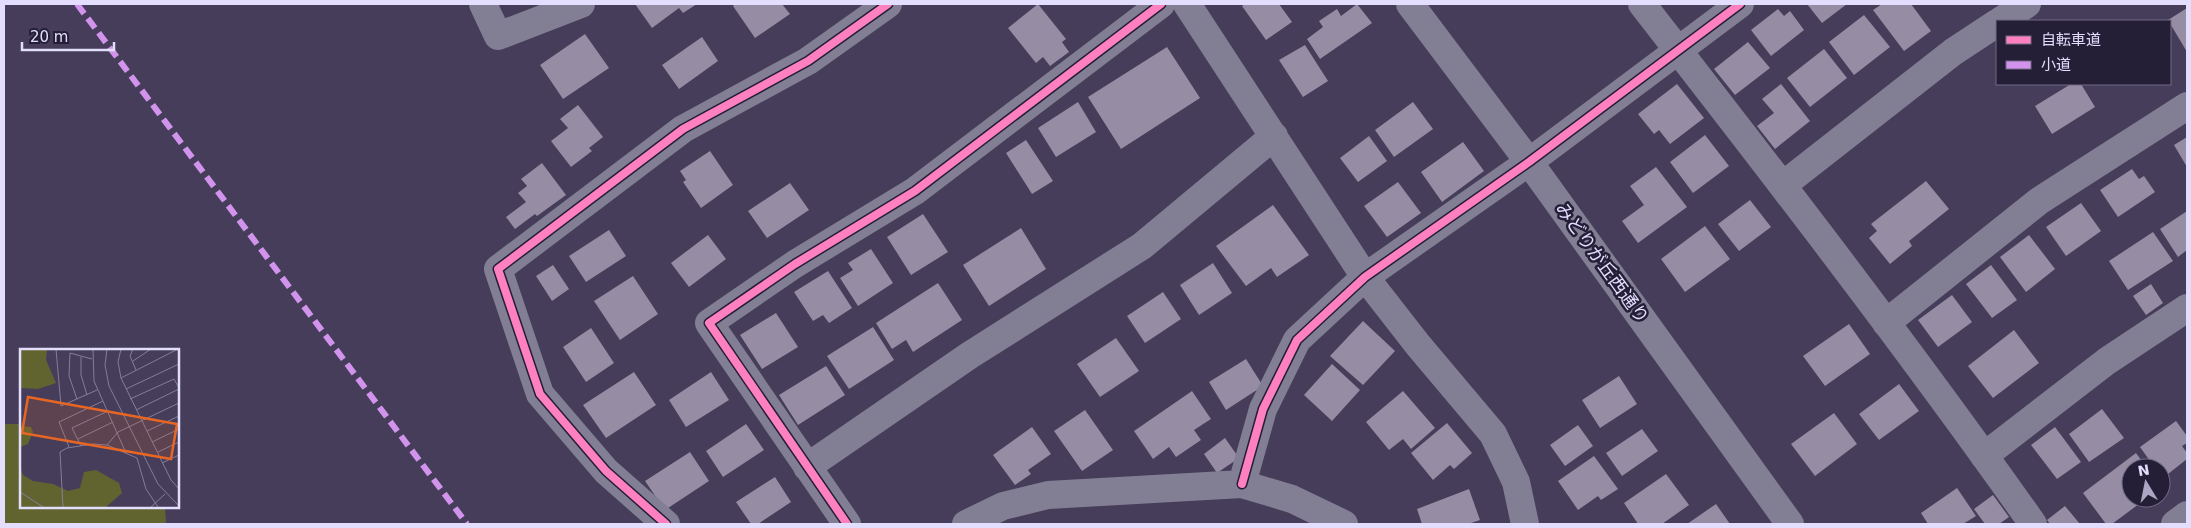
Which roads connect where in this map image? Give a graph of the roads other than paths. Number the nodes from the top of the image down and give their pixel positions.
1 (484, 4) edge
2 (581, 4) edge
3 (888, 4) edge
4 (1161, 4) edge
5 (1187, 4) edge
6 (1410, 4) edge
7 (1642, 4) edge
8 (1740, 4) edge
9 (2027, 4) edge
10 (2001, 20) edge
11 (1996, 23) edge
12 (1679, 51) junction
13 (2187, 106) edge
14 (1274, 136) junction
15 (1529, 162) junction
16 (1783, 185) junction
17 (1365, 277) junction
18 (2187, 308) edge
19 (1886, 322) junction
20 (1984, 456) junction
21 (807, 467) junction
22 (1242, 484) junction
23 (2187, 515) edge
24 (666, 524) edge
25 (847, 524) edge
26 (966, 524) edge
27 (1344, 524) edge
28 (1525, 524) edge
29 (1790, 524) edge
30 (2032, 524) edge
31 (2175, 524) edge

1 - 2 street
3 - 24 street
4 - 21 street
5 - 14 street
6 - 15 street, みどりが丘西通り
7 - 12 street
8 - 12 street
9 - 10 street
11 - 16 street
12 - 15 street
12 - 16 street
13 - 19 street
14 - 17 street
14 - 21 street
15 - 17 street
15 - 29 street, みどりが丘西通り
16 - 19 street
17 - 22 street
17 - 28 street
18 - 20 street
19 - 20 street
20 - 30 street
21 - 25 street
22 - 26 street
22 - 27 street
23 - 31 street

